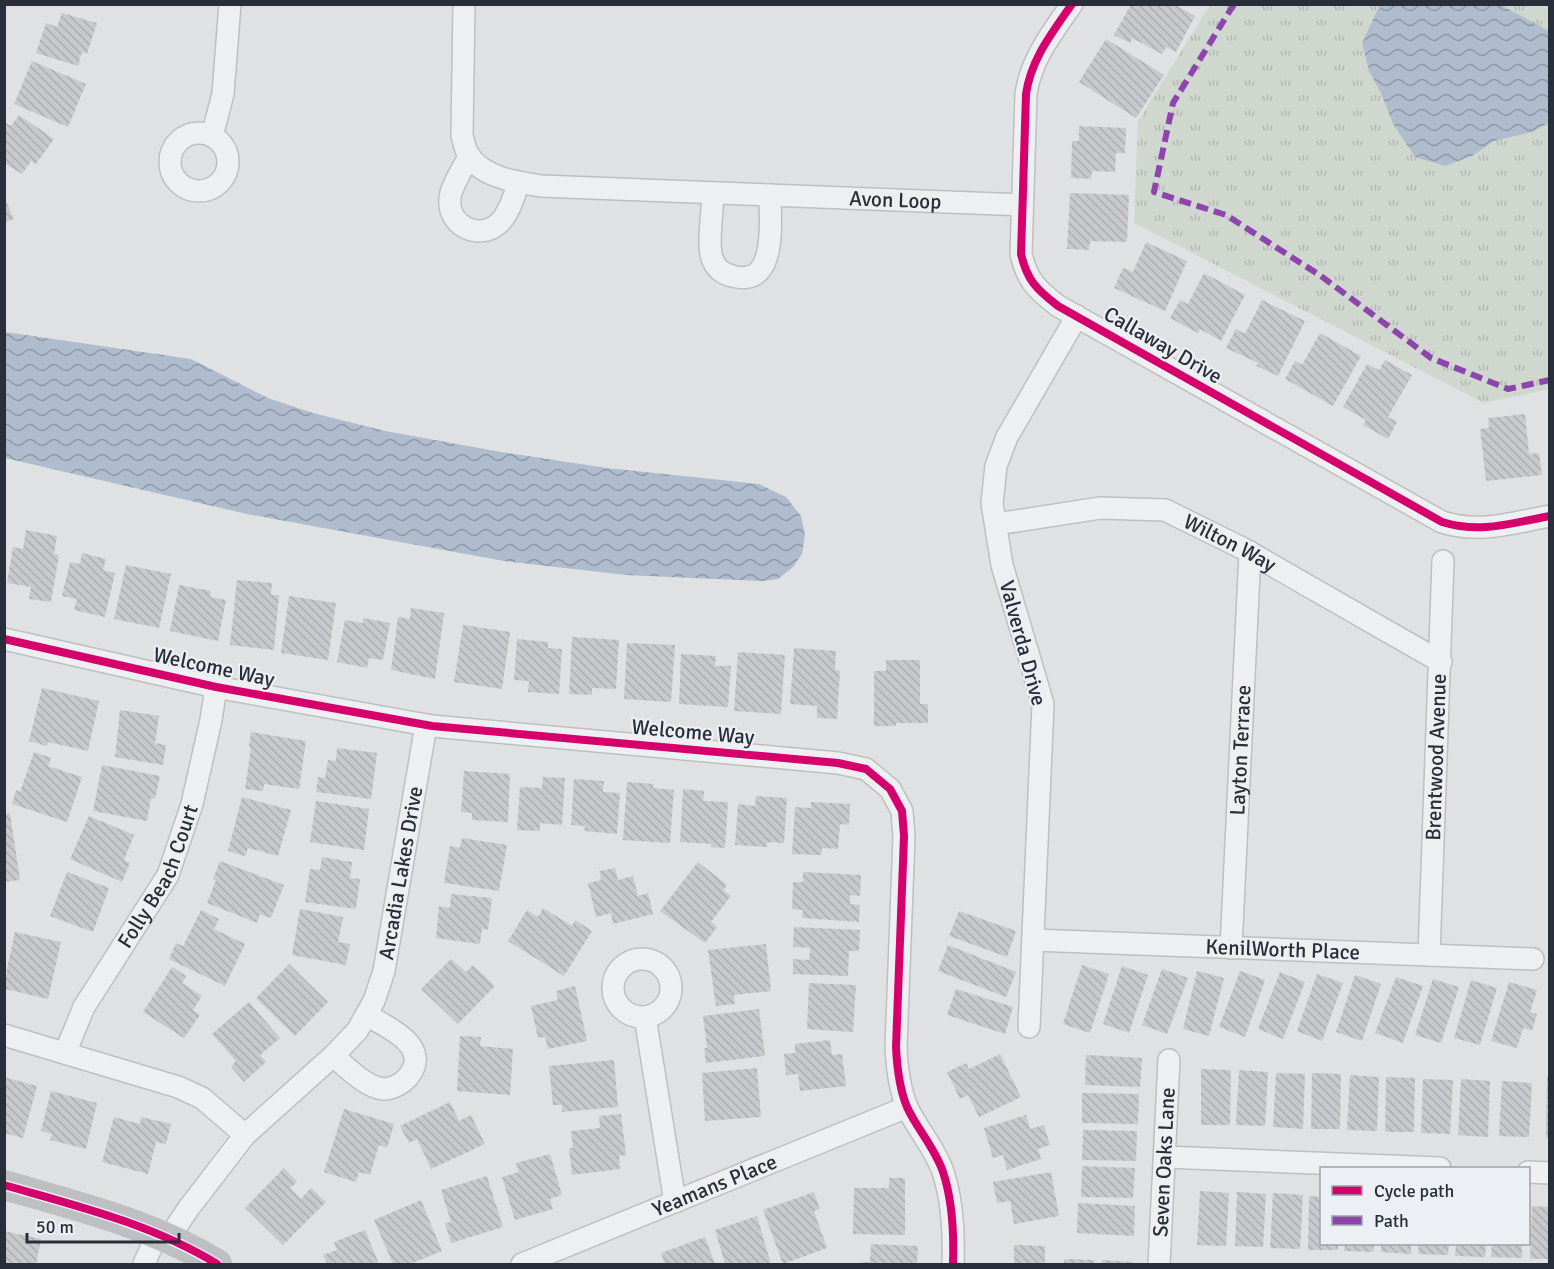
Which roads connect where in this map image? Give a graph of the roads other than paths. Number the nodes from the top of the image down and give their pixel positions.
1 (230, 4) edge
2 (464, 4) edge
3 (1069, 5) edge
4 (212, 136) dead end
5 (469, 156) junction
6 (519, 183) junction
7 (713, 193) junction
8 (770, 195) junction
9 (1022, 205) junction
10 (1077, 316) junction
11 (1550, 516) edge
12 (997, 524) junction
13 (1250, 552) junction
14 (1443, 561) dead end
15 (4, 639) edge
16 (1441, 662) junction
17 (216, 687) junction
18 (426, 725) junction
19 (1033, 940) junction
20 (1231, 948) junction
21 (1429, 955) junction
22 (1533, 959) dead end
23 (366, 1015) junction
24 (645, 1017) dead end
25 (1029, 1028) dead end
26 (4, 1035) edge
27 (65, 1053) junction
28 (333, 1056) junction
29 (1169, 1060) dead end
30 (907, 1107) junction
31 (245, 1135) junction
32 (1165, 1157) junction
33 (1415, 1167) edge
34 (1530, 1172) edge
35 (1550, 1173) edge
36 (4, 1185) edge
37 (675, 1202) junction
38 (163, 1236) junction
39 (144, 1264) edge
40 (214, 1264) edge
41 (522, 1264) edge
42 (953, 1264) edge
43 (1160, 1264) edge

1 - 4 street
2 - 5 street
3 - 9 street, Callaway Drive
5 - 6 street, Avon Loop
5 - 6 street
6 - 7 street, Avon Loop
7 - 8 street, Avon Loop
7 - 8 street
8 - 9 street, Avon Loop
9 - 10 street, Callaway Drive
10 - 11 street, Callaway Drive
10 - 12 street, Valverda Drive
12 - 13 street, Wilton Way
12 - 19 street, Valverda Drive
13 - 16 street, Wilton Way
13 - 20 street, Layton Terrace
14 - 16 street, Brentwood Avenue
15 - 17 street, Welcome Way
16 - 21 street, Brentwood Avenue
17 - 18 street, Welcome Way
17 - 27 street, Folly Beach Court
18 - 23 street, Arcadia Lakes Drive
18 - 30 street, Welcome Way
19 - 20 street, KenilWorth Place
19 - 25 street, Valverda Drive
20 - 21 street, KenilWorth Place
21 - 22 street, KenilWorth Place
23 - 28 street, Arcadia Lakes Drive
23 - 28 street
24 - 37 street
26 - 27 street
27 - 31 street
28 - 31 street, Arcadia Lakes Drive
29 - 32 street, Seven Oaks Lane
30 - 37 street, Yeamans Place
30 - 42 street, Welcome Way
31 - 38 street, Arcadia Lakes Drive
32 - 33 street
32 - 43 street, Seven Oaks Lane
34 - 35 street
36 - 38 street
37 - 41 street, Yeamans Place
38 - 39 street, Arcadia Lakes Drive
38 - 40 street

